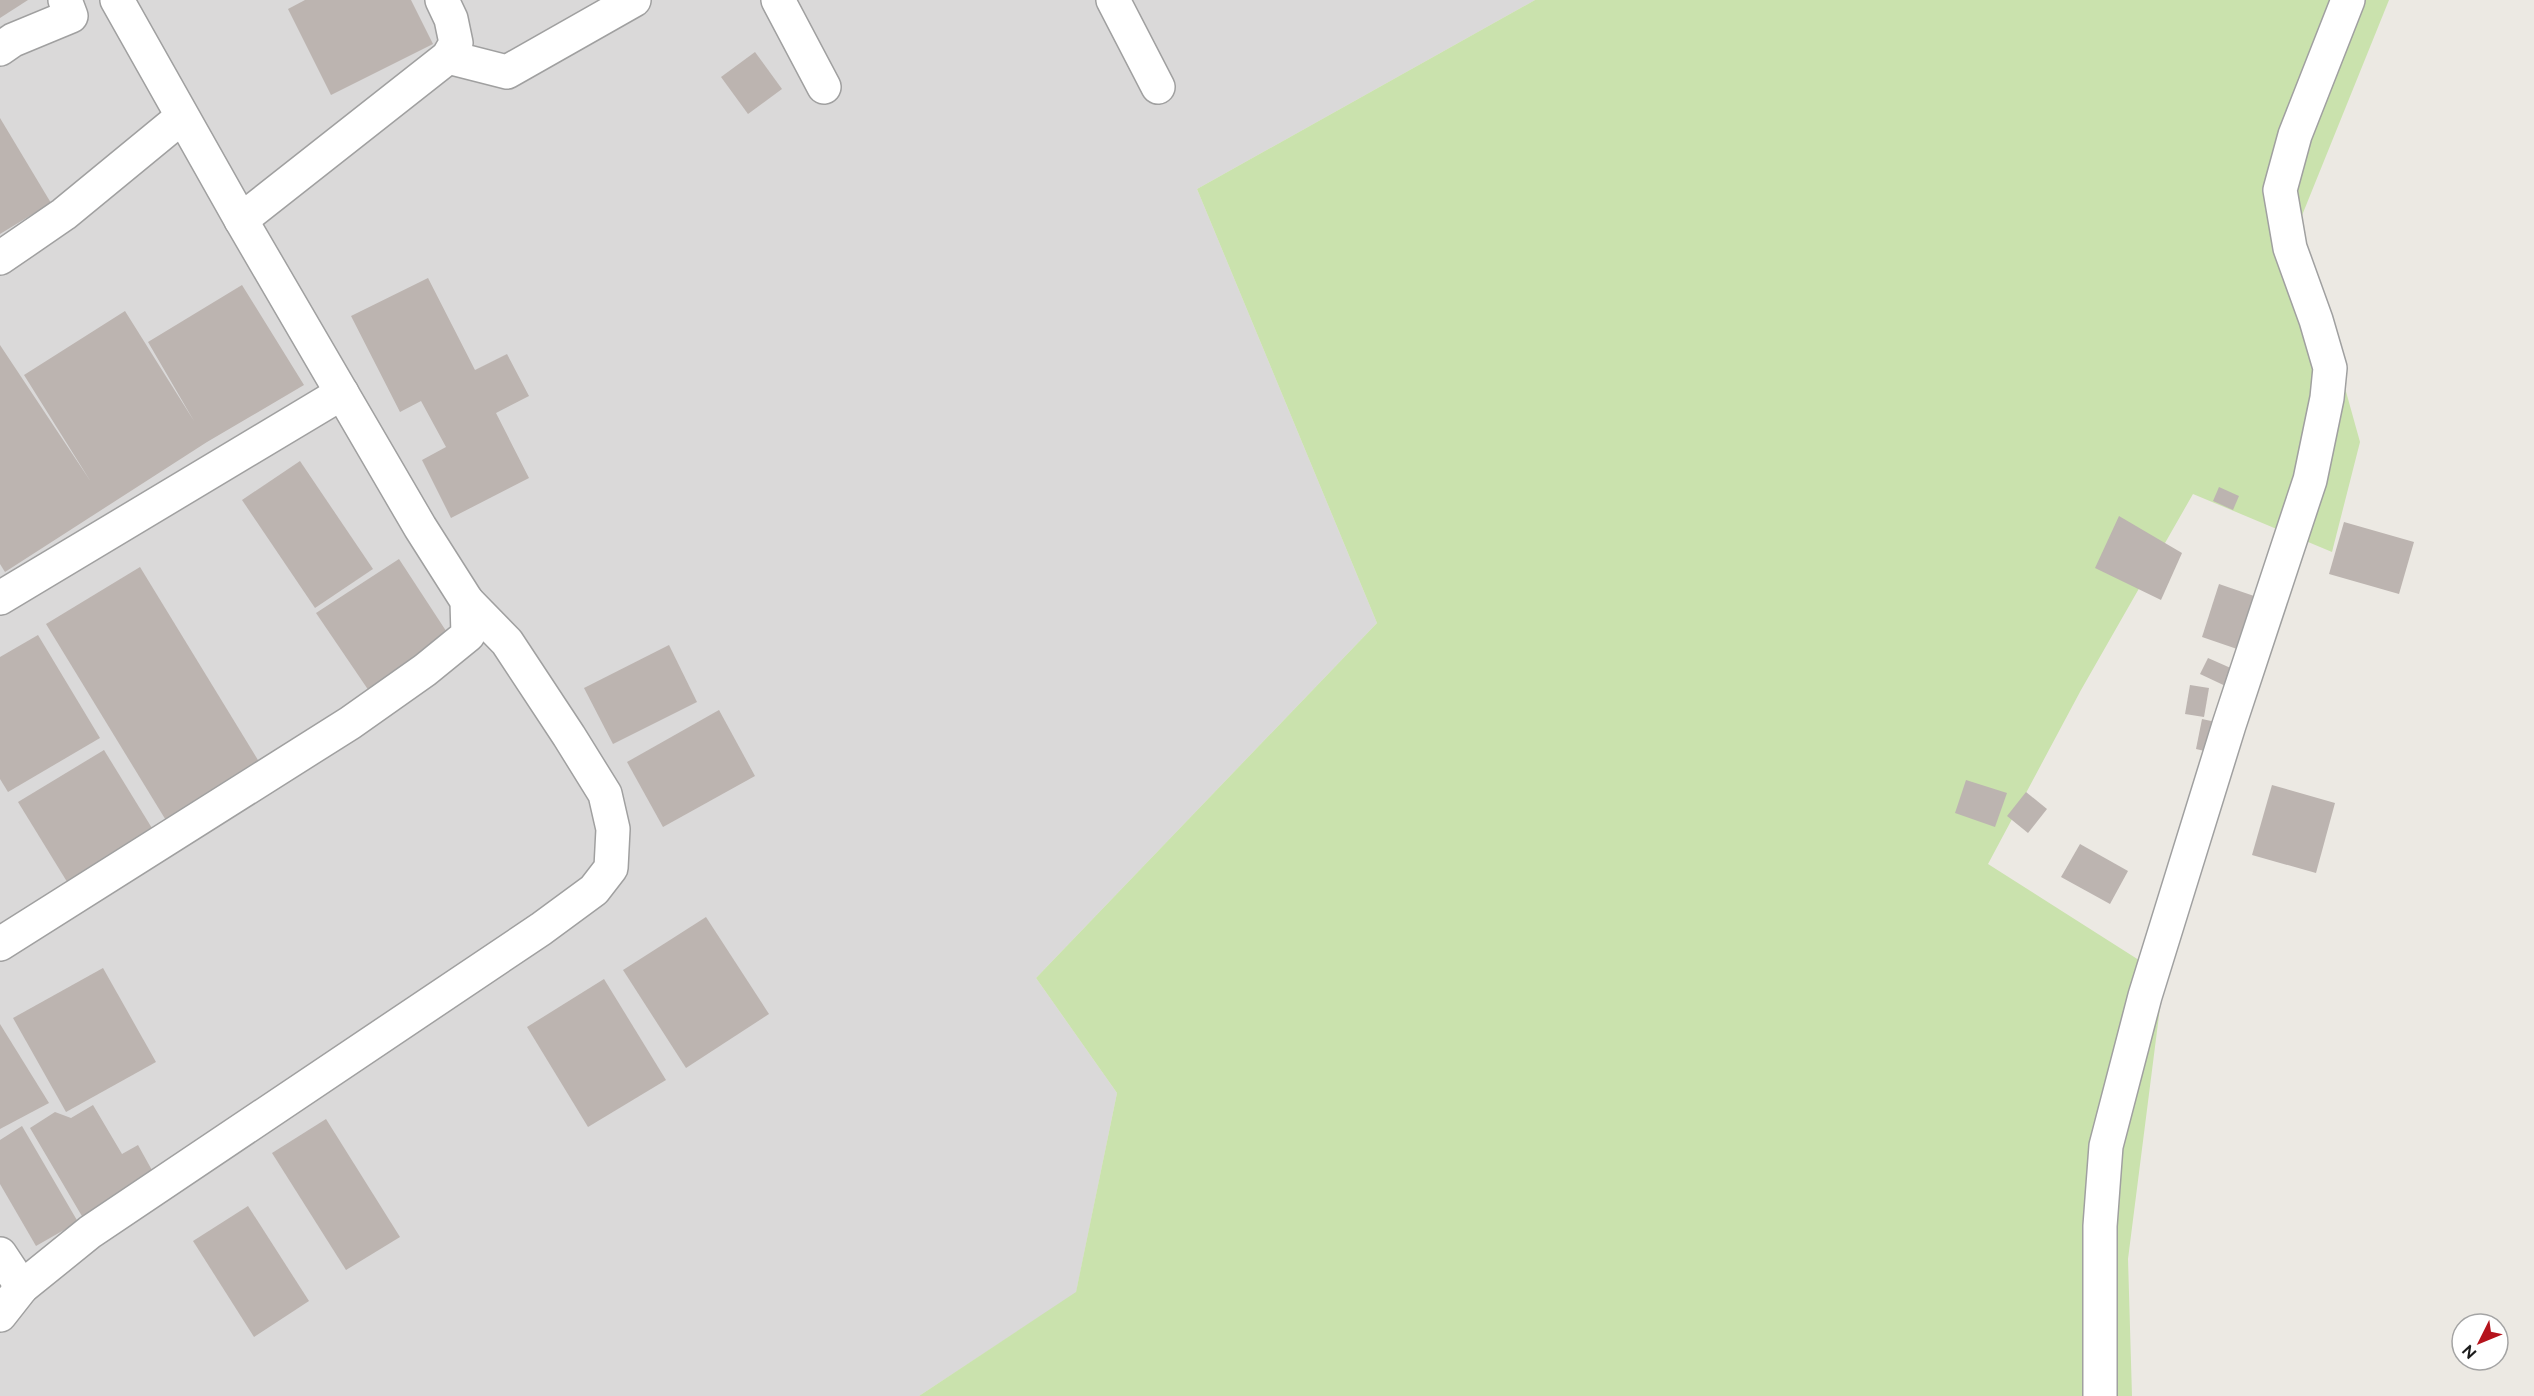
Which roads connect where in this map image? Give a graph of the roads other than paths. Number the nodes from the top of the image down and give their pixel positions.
1 (65, 0) edge
2 (117, 0) edge
3 (442, 0) edge
4 (634, 0) edge
5 (778, 0) edge
6 (1113, 0) edge
7 (2348, 0) edge
8 (0, 49) edge
9 (448, 57) junction
10 (824, 87) dead end
11 (1158, 87) dead end
12 (182, 117) junction
13 (241, 220) junction
14 (0, 258) edge
15 (342, 393) junction
16 (0, 598) edge
17 (467, 602) junction
18 (0, 944) edge
19 (0, 1254) edge
20 (22, 1287) junction
21 (0, 1315) edge
22 (2100, 1396) edge

1 - 8 street
2 - 12 street
3 - 9 street
4 - 9 street
5 - 10 street
6 - 11 street
7 - 22 street
9 - 13 street
12 - 13 street
12 - 14 street
13 - 15 street
15 - 16 street
15 - 17 street
17 - 18 street
17 - 20 street
19 - 20 street
20 - 21 street

